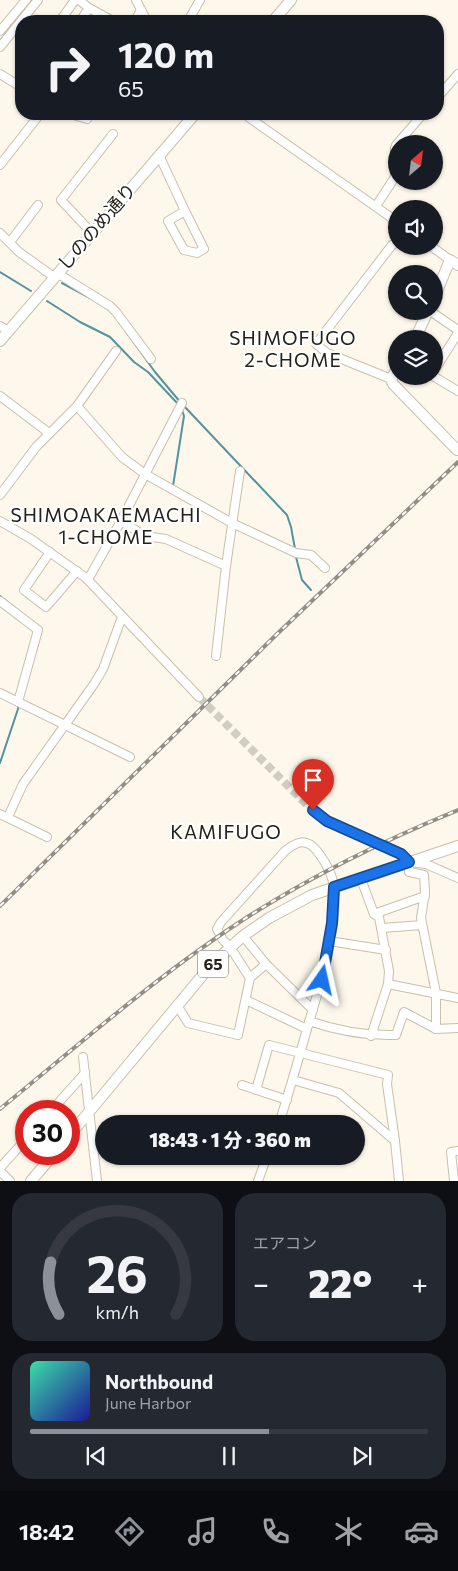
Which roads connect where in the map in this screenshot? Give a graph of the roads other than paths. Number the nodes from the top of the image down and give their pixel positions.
1 (26, 0) edge
2 (38, 0) edge
3 (75, 0) edge
4 (79, 0) edge
5 (136, 0) edge
6 (291, 0) edge
7 (198, 1) edge
8 (88, 8) junction
9 (141, 10) junction
10 (26, 15) edge
11 (64, 15) edge
12 (84, 15) edge
13 (100, 15) edge
14 (138, 15) edge
15 (144, 15) edge
16 (191, 15) edge
17 (278, 15) edge
18 (0, 17) edge
19 (7, 22) junction
20 (15, 28) edge
21 (0, 31) edge
22 (0, 47) edge
23 (0, 74) edge
24 (458, 74) edge
25 (15, 81) edge
26 (444, 90) edge
27 (35, 120) edge
28 (190, 120) edge
29 (253, 120) edge
30 (418, 120) edge
31 (114, 134) dead end
32 (405, 135) edge
33 (159, 155) junction
34 (0, 165) edge
35 (388, 188) edge
36 (38, 206) dead end
37 (376, 206) junction
38 (185, 210) junction
39 (388, 215) edge
40 (0, 233) edge
41 (92, 233) junction
42 (10, 242) junction
43 (388, 250) edge
44 (443, 255) edge
45 (454, 263) edge
46 (55, 275) junction
47 (443, 282) edge
48 (442, 320) edge
49 (4, 328) edge
50 (458, 331) edge
51 (0, 341) edge
52 (116, 351) dead end
53 (443, 356) edge
54 (151, 359) dead end
55 (388, 373) edge
56 (443, 382) edge
57 (394, 385) edge
58 (458, 391) edge
59 (0, 396) edge
60 (182, 403) dead end
61 (77, 406) junction
62 (49, 433) junction
63 (457, 450) edge
64 (240, 471) dead end
65 (145, 474) junction
66 (0, 495) edge
67 (121, 521) junction
68 (0, 522) edge
69 (232, 523) junction
70 (50, 552) junction
71 (226, 566) junction
72 (325, 568) dead end
73 (77, 571) junction
74 (86, 578) junction
75 (0, 601) edge
76 (122, 617) junction
77 (216, 656) dead end
78 (0, 693) edge
79 (199, 697) tunnel mouth
80 (18, 702) junction
81 (64, 724) junction
82 (130, 756) dead end
83 (313, 810) tunnel mouth
84 (4, 816) edge
85 (47, 837) dead end
86 (458, 846) edge
87 (409, 862) junction
88 (458, 878) edge
89 (362, 879) junction
90 (334, 887) junction
91 (425, 896) junction
92 (374, 914) junction
93 (422, 925) junction
94 (382, 928) junction
95 (243, 936) junction
96 (329, 941) junction
97 (230, 947) junction
98 (386, 950) junction
99 (266, 964) junction
100 (250, 978) junction
101 (388, 984) junction
102 (436, 993) junction
103 (458, 998) edge
104 (246, 1000) junction
105 (177, 1005) junction
106 (313, 1010) junction
107 (308, 1025) junction
108 (458, 1028) edge
109 (436, 1029) junction
110 (371, 1036) junction
111 (300, 1054) junction
112 (83, 1057) dead end
113 (85, 1073) junction
114 (294, 1080) junction
115 (242, 1085) dead end
116 (256, 1090) junction
117 (61, 1100) edge
118 (287, 1100) junction
119 (90, 1110) junction
120 (282, 1115) edge
121 (80, 1122) edge
122 (395, 1141) junction
123 (458, 1151) edge
124 (15, 1152) edge
125 (45, 1165) edge
126 (264, 1165) edge
127 (0, 1170) edge
128 (10, 1181) edge
129 (31, 1181) edge
130 (97, 1181) edge
131 (258, 1181) edge
132 (399, 1181) edge
133 (454, 1181) edge

1 - 19 street
2 - 10 street
3 - 11 street
4 - 8 street
5 - 9 street
6 - 17 main road
7 - 16 street
8 - 12 street
8 - 13 street
9 - 14 street
9 - 15 street
18 - 19 street
19 - 21 street
20 - 22 street
23 - 25 street
24 - 26 street
27 - 34 street
28 - 33 main road, しののめ通り
29 - 37 street
30 - 32 street
31 - 41 street
33 - 38 street
33 - 41 main road, しののめ通り
35 - 37 street
36 - 42 street
37 - 39 street
38 - 38 street
40 - 42 street
41 - 46 main road, しののめ通り
42 - 46 street
43 - 55 street
44 - 45 street
45 - 47 main road
46 - 49 main road, しののめ通り
46 - 54 street
48 - 50 street
49 - 51 main road, しののめ通り
50 - 53 street
52 - 61 street
56 - 58 street
57 - 63 main road
59 - 62 street
60 - 65 street
61 - 62 street
61 - 65 street
62 - 66 street
64 - 69 street
65 - 67 street
65 - 69 street
67 - 71 street
67 - 74 street
68 - 70 street
69 - 71 street
69 - 72 street
70 - 73 street
70 - 73 street
71 - 77 street
73 - 74 street
74 - 76 street
75 - 80 street
76 - 79 street
76 - 81 street
78 - 80 street
80 - 81 street
81 - 82 street
81 - 84 street
83 - 87 street
84 - 85 street
86 - 87 main road, 65 / 65
87 - 88 street
87 - 89 main road, 65 / 65
87 - 91 street
89 - 90 main road, 65 / 65
89 - 92 street
90 - 95 main road, 65 / 65
90 - 96 street
90 - 97 street
91 - 92 street
91 - 93 street
92 - 94 street
93 - 94 street
93 - 102 street
94 - 98 street
95 - 97 main road, 65 / 65
95 - 99 street
96 - 98 street
96 - 106 street
97 - 100 street
97 - 105 main road, 65 / 65
98 - 101 street
99 - 100 street
99 - 106 street
100 - 104 street
101 - 102 street
101 - 110 street
102 - 103 street
102 - 109 street
104 - 105 street
104 - 107 street
105 - 119 main road, 65 / 65
106 - 107 street
107 - 110 street
107 - 111 street
108 - 109 street
109 - 110 street
111 - 114 street
111 - 116 street
111 - 122 street
112 - 113 street
113 - 117 street
113 - 119 street
114 - 118 street
114 - 122 street
115 - 116 street
116 - 118 street
118 - 120 street
119 - 121 main road, 65 / 65
119 - 130 street
122 - 132 street
123 - 133 street
124 - 127 street
125 - 129 main road
126 - 131 street
127 - 128 street

